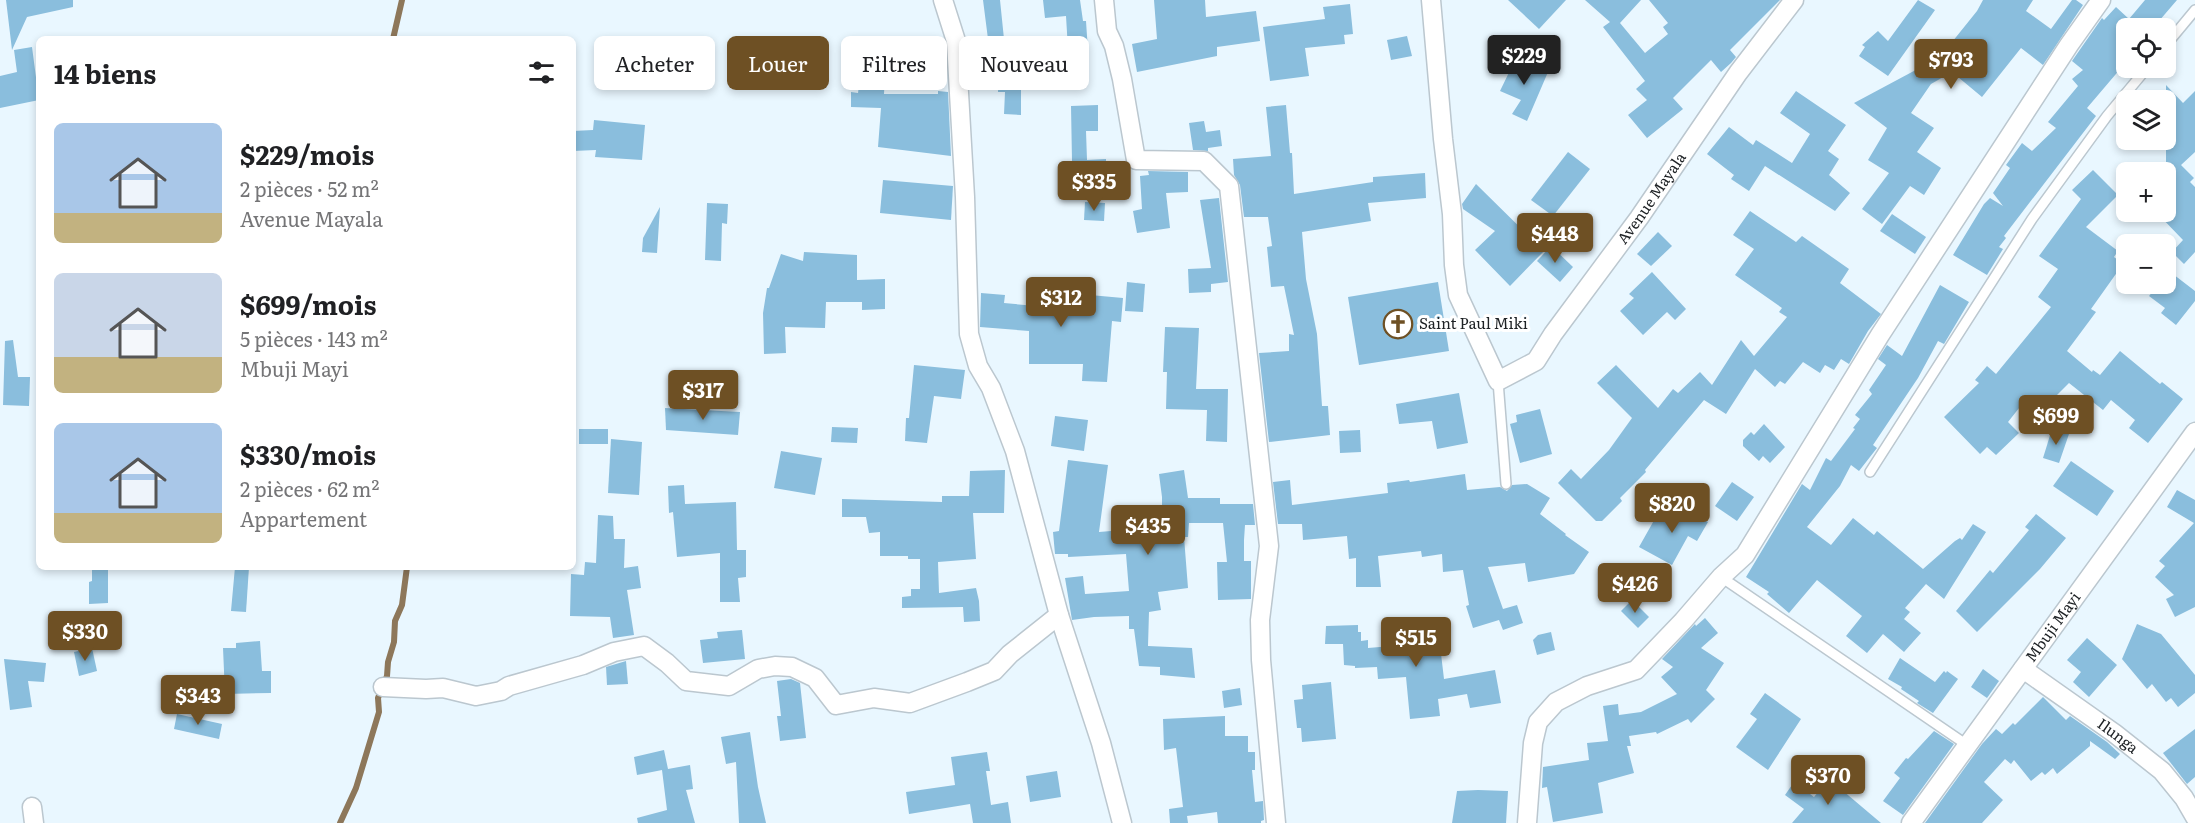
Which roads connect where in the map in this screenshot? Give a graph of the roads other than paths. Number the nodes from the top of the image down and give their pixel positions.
1 (943, 0) edge
2 (1104, 0) edge
3 (1431, 0) edge
4 (1794, 0) edge
5 (2101, 0) edge
6 (2195, 10) edge
7 (2176, 33) edge
8 (2139, 78) edge
9 (1498, 381) junction
10 (2195, 432) edge
11 (1870, 472) dead end
12 (1506, 484) dead end
13 (1721, 577) junction
14 (1059, 615) junction
15 (2023, 669) junction
16 (383, 687) dead end
17 (1967, 745) junction
18 (2195, 818) edge
19 (1122, 823) edge
20 (1276, 823) edge
21 (1527, 823) edge
22 (1911, 823) edge

1 - 14 street
2 - 20 street
3 - 9 street
4 - 9 street, Avenue Mayala
5 - 13 street
6 - 7 lane
8 - 11 lane
9 - 12 lane
10 - 15 street, Mbuji Mayi
13 - 17 lane
13 - 21 street
14 - 16 street
14 - 19 street
15 - 17 street, Mbuji Mayi
15 - 18 street, Ilunga
17 - 22 street, Mbuji Mayi

